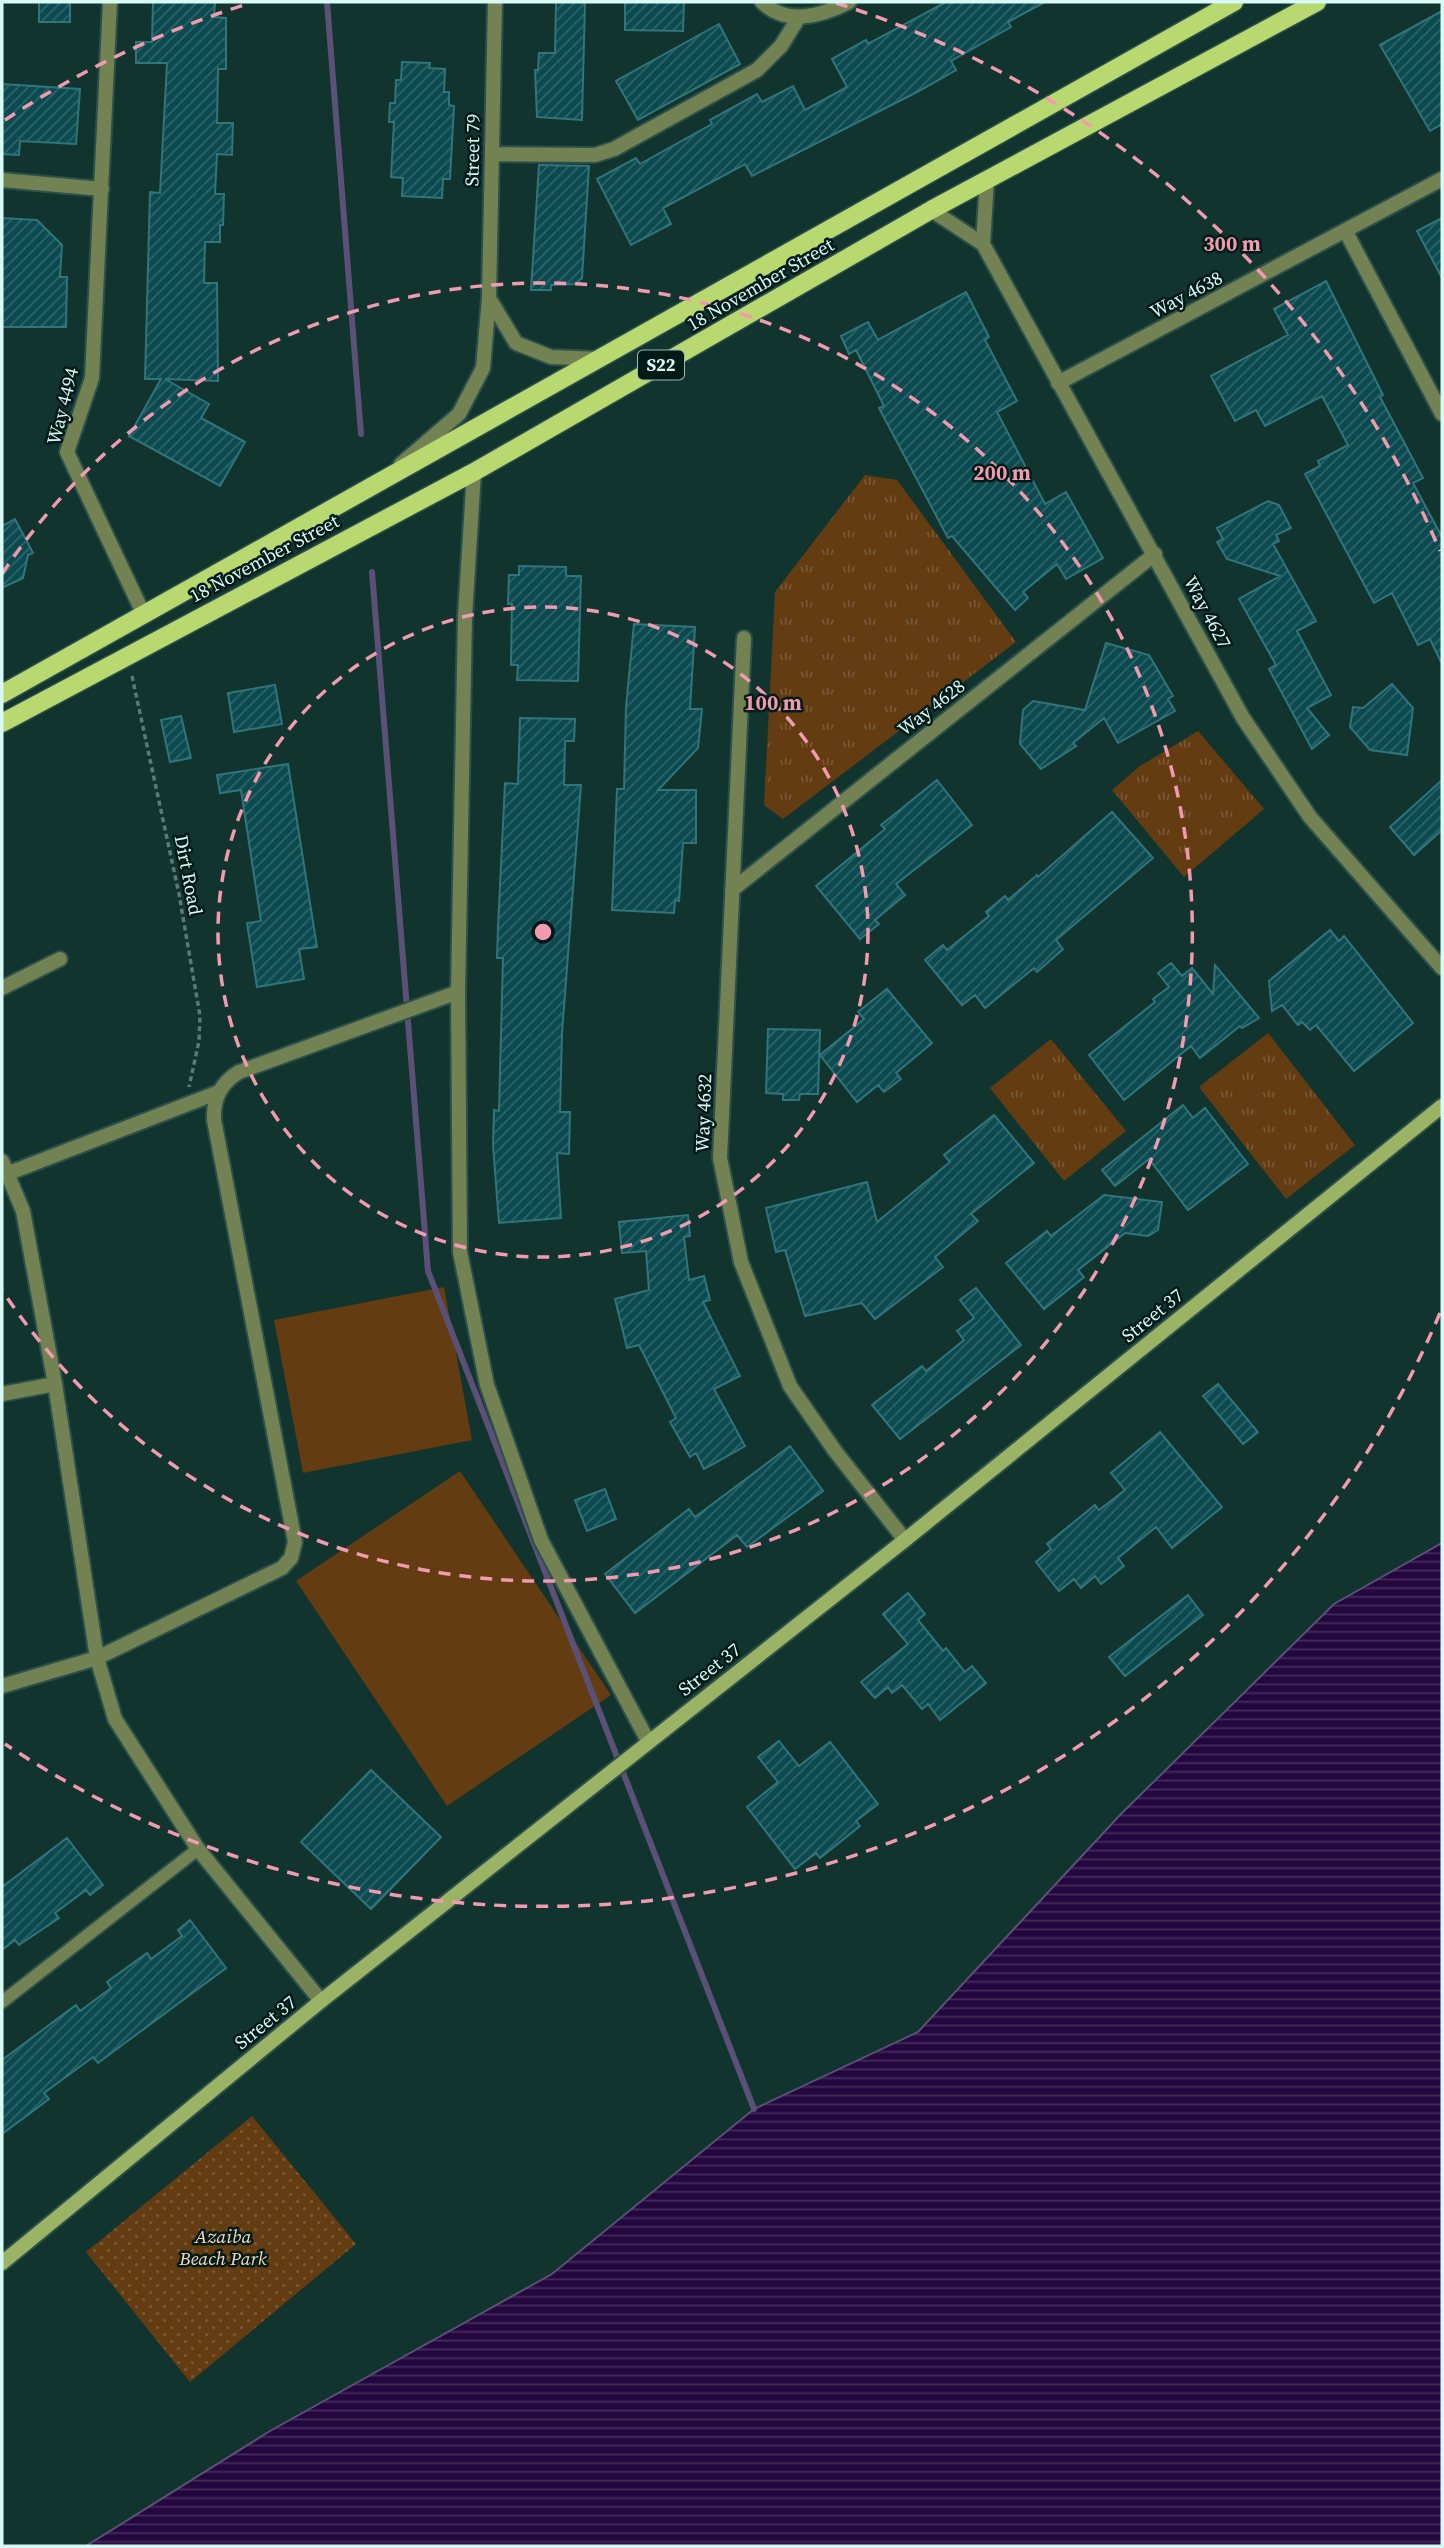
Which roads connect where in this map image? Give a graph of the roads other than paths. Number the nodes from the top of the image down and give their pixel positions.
1 (110, 2) edge
2 (495, 2) edge
3 (762, 2) edge
4 (849, 2) edge
5 (1234, 2) edge
6 (1317, 2) edge
7 (799, 17) junction
8 (492, 154) junction
9 (987, 179) junction
10 (1442, 179) edge
11 (2, 180) edge
12 (102, 189) junction
13 (931, 210) junction
14 (1346, 232) junction
15 (983, 243) junction
16 (489, 298) junction
17 (602, 359) junction
18 (1058, 383) junction
19 (1442, 414) edge
20 (474, 472) junction
21 (379, 483) junction
22 (1155, 554) junction
23 (144, 615) junction
24 (744, 638) dead end
25 (2, 694) edge
26 (2, 723) edge
27 (732, 890) junction
28 (60, 959) dead end
29 (1442, 968) edge
30 (2, 988) edge
31 (458, 992) junction
32 (219, 1092) junction
33 (1442, 1106) edge
34 (5, 1167) edge
35 (55, 1384) junction
36 (2, 1394) edge
37 (905, 1540) junction
38 (97, 1658) junction
39 (2, 1686) edge
40 (648, 1741) junction
41 (198, 1849) junction
42 (321, 2001) junction
43 (2, 2002) edge
44 (2, 2263) edge

1 - 12 street, Way 4494
2 - 8 street, Street 79
3 - 7 street
4 - 7 street
5 - 17 main road, 18 November Street / S22
6 - 9 main road, 18 November Street / S22
7 - 8 street
8 - 16 street, Street 79
9 - 13 main road, 18 November Street / S22
9 - 15 street
10 - 14 street, Way 4638
11 - 12 street
12 - 23 street, Way 4494
13 - 15 street, Way 4627
13 - 20 main road, 18 November Street / S22
14 - 18 street, Way 4638
14 - 19 street
15 - 18 street, Way 4627
16 - 17 street
16 - 21 street, Street 79
17 - 21 main road, 18 November Street / S22
18 - 22 street, Way 4627
20 - 26 main road, 18 November Street / S22
20 - 31 street
21 - 23 main road, 18 November Street / S22
22 - 27 street, Way 4628
22 - 29 street, Way 4627
23 - 25 main road, 18 November Street / S22
24 - 27 street, Way 4632
27 - 37 street, Way 4632
28 - 30 street
31 - 32 street
31 - 40 street
32 - 34 street
32 - 38 street
33 - 37 street, Street 37
34 - 35 street
35 - 36 street
35 - 38 street
37 - 40 street, Street 37
38 - 39 street
38 - 41 street
40 - 42 street, Street 37
41 - 42 street
41 - 43 lane
42 - 44 street, Street 37

